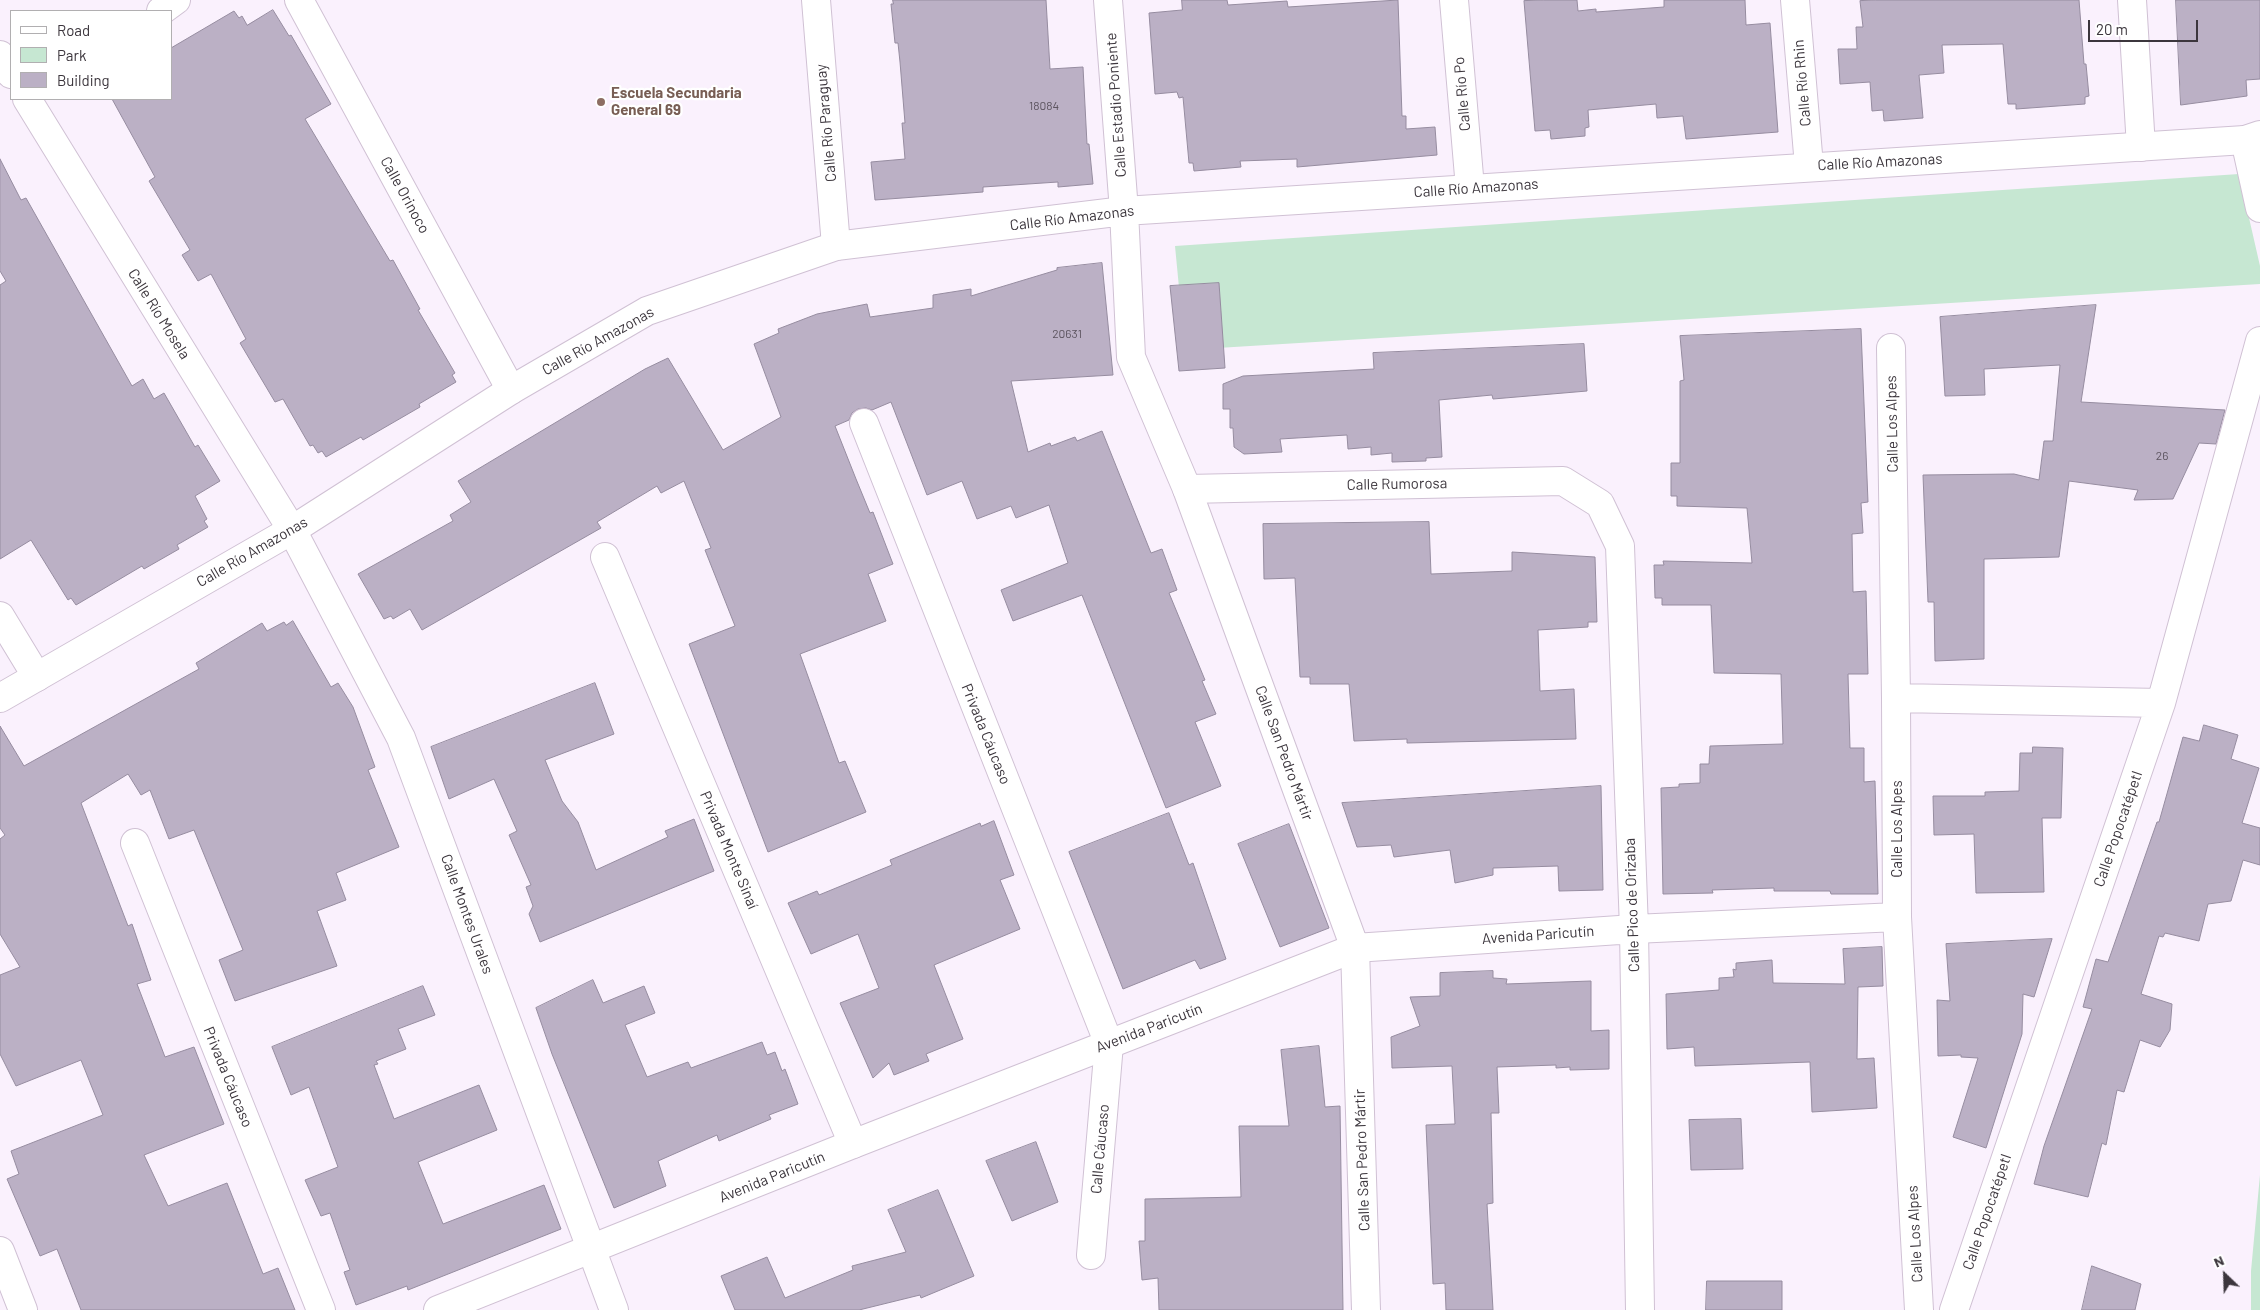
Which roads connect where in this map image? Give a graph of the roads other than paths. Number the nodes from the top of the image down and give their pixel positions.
1 (176, 0) edge
2 (299, 0) edge
3 (816, 0) edge
4 (1108, 0) edge
5 (1454, 0) edge
6 (1795, 0) edge
7 (2132, 0) edge
8 (163, 10) edge
9 (0, 55) edge
10 (10, 72) edge
11 (28, 100) edge
12 (2253, 138) edge
13 (2141, 147) junction
14 (1809, 166) junction
15 (1470, 188) junction
16 (2260, 208) edge
17 (1124, 211) junction
18 (836, 246) junction
19 (2260, 341) edge
20 (1891, 348) dead end
21 (511, 390) junction
22 (864, 424) dead end
23 (1187, 489) junction
24 (1600, 504) joint
25 (292, 530) junction
26 (605, 557) dead end
27 (0, 616) edge
28 (37, 677) junction
29 (0, 698) edge
30 (1896, 698) junction
31 (2161, 703) junction
32 (135, 843) dead end
33 (1897, 918) junction
34 (1634, 928) junction
35 (1355, 948) junction
36 (1109, 1044) junction
37 (853, 1144) junction
38 (592, 1249) junction
39 (0, 1251) edge
40 (1091, 1255) dead end
41 (23, 1310) edge
42 (321, 1310) edge
43 (438, 1310) edge
44 (614, 1310) edge
45 (1366, 1310) edge
46 (1640, 1310) edge
47 (1919, 1310) edge
48 (1954, 1310) edge

1 - 8 street
2 - 21 street, Calle Orinoco
3 - 18 street, Calle Río Paraguay
4 - 17 street, Calle Estadio Poniente
5 - 15 street, Calle Río Po
6 - 14 street, Calle Río Rhin
7 - 13 street
9 - 10 street
11 - 25 street, Calle Río Mosela
12 - 13 street, Calle Río Amazonas
12 - 16 street
13 - 14 street, Calle Río Amazonas
14 - 15 street, Calle Río Amazonas
15 - 17 street, Calle Río Amazonas
17 - 18 street, Calle Río Amazonas
17 - 23 street, Calle San Pedro Mártir
18 - 21 street, Calle Río Amazonas
19 - 31 street, Calle Popocatépetl
20 - 30 street, Calle Los Alpes
21 - 25 street, Calle Río Amazonas
22 - 36 street, Privada Cáucaso
23 - 24 street, Calle Rumorosa
23 - 35 street, Calle San Pedro Mártir
24 - 34 street, Calle Pico de Orizaba
25 - 28 street, Calle Río Amazonas
25 - 38 street, Calle Montes Urales
26 - 37 street, Privada Monte Sinaí
27 - 28 street
28 - 29 street, Calle Río Amazonas
30 - 31 street
30 - 33 street, Calle Los Alpes
31 - 48 street, Calle Popocatépetl
32 - 42 street, Privada Cáucaso
33 - 34 street, Avenida Paricutín
33 - 47 street, Calle Los Alpes
34 - 35 street, Avenida Paricutín
34 - 46 street, Calle Pico de Orizaba
35 - 36 street, Avenida Paricutín
35 - 45 street, Calle San Pedro Mártir
36 - 37 street, Avenida Paricutín
36 - 40 street, Calle Cáucaso
37 - 38 street, Avenida Paricutín
38 - 43 street, Avenida Paricutín
38 - 44 street, Calle Montes Urales
39 - 41 street

